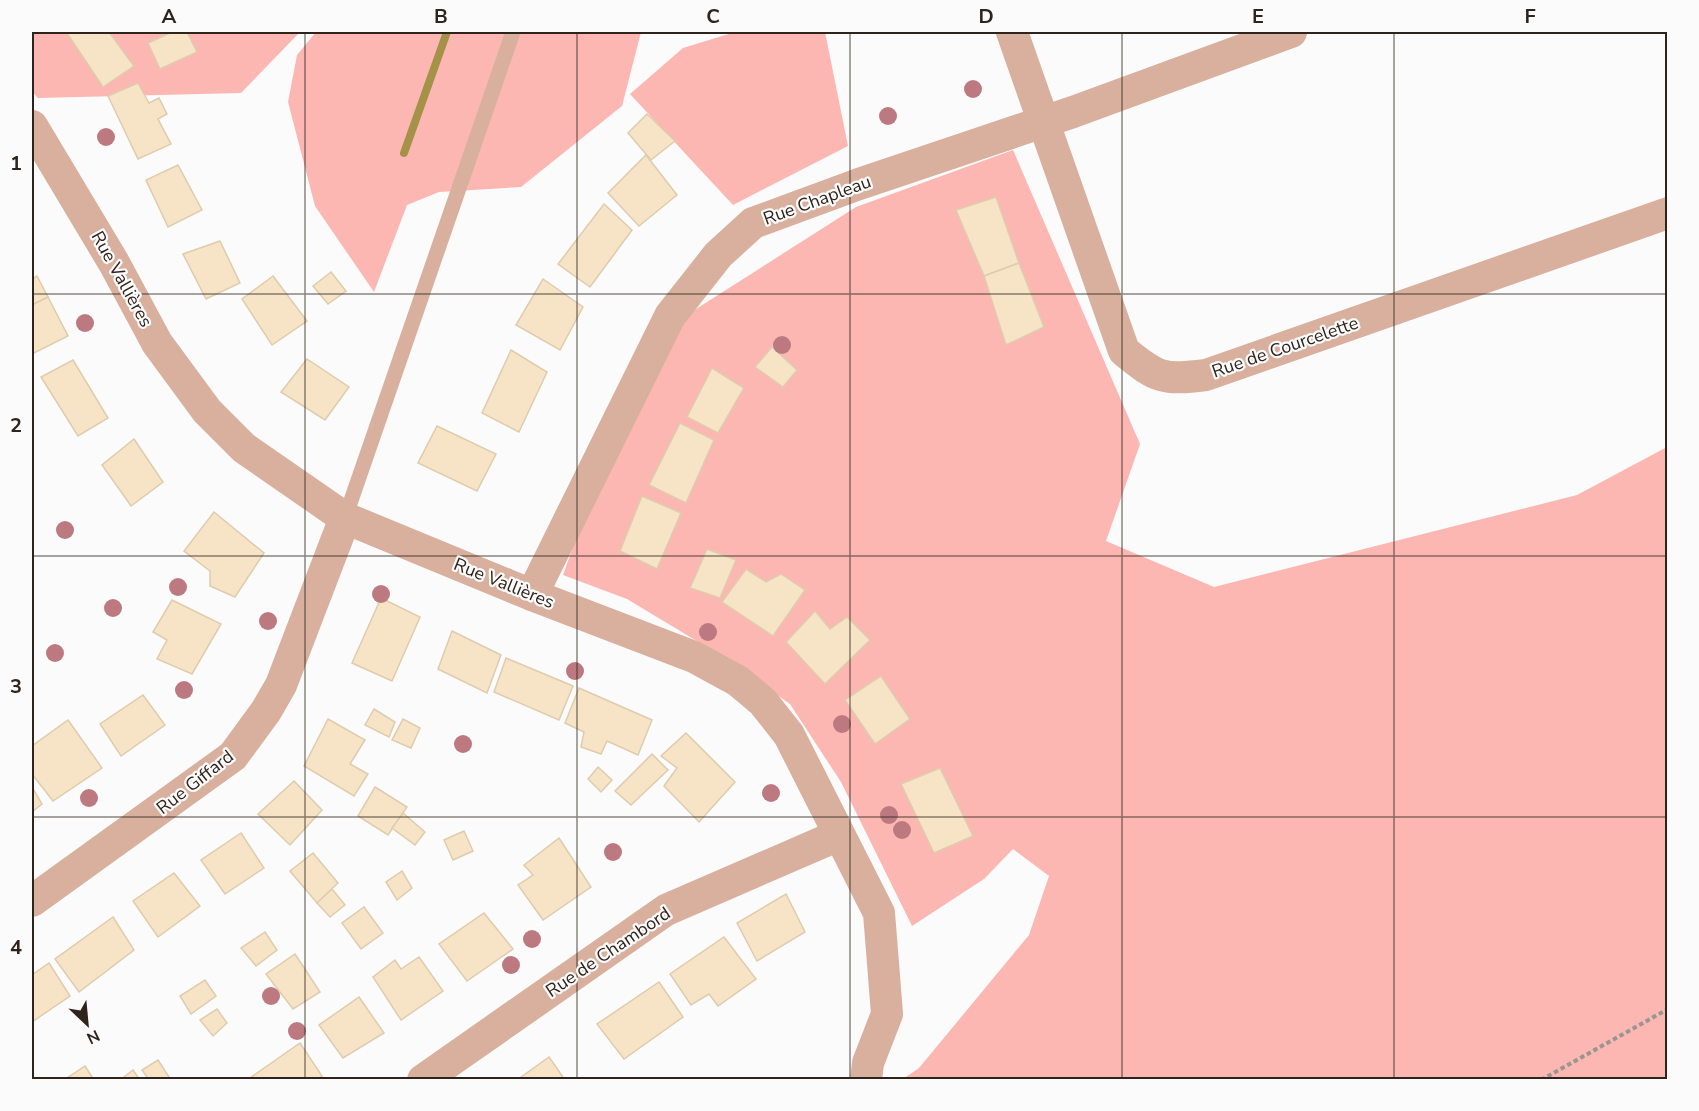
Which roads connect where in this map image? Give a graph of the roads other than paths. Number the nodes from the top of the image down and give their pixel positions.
1 (513, 32) edge
2 (1012, 32) edge
3 (1291, 32) edge
4 (1046, 122) junction
5 (32, 126) edge
6 (1668, 213) edge
7 (345, 518) junction
8 (532, 595) junction
9 (839, 835) junction
10 (32, 901) edge
11 (867, 1071) edge
12 (423, 1080) edge

1 - 7 lane
2 - 4 street, Rue de Courcelette
3 - 4 street, Rue Chapleau
4 - 6 street, Rue de Courcelette
4 - 8 street, Rue Chapleau
5 - 7 street, Rue Vallières
7 - 8 street, Rue Vallières
7 - 10 street, Rue Giffard
8 - 9 street, Rue Vallières
9 - 11 street, Rue Vallières
9 - 12 street, Rue de Chambord

